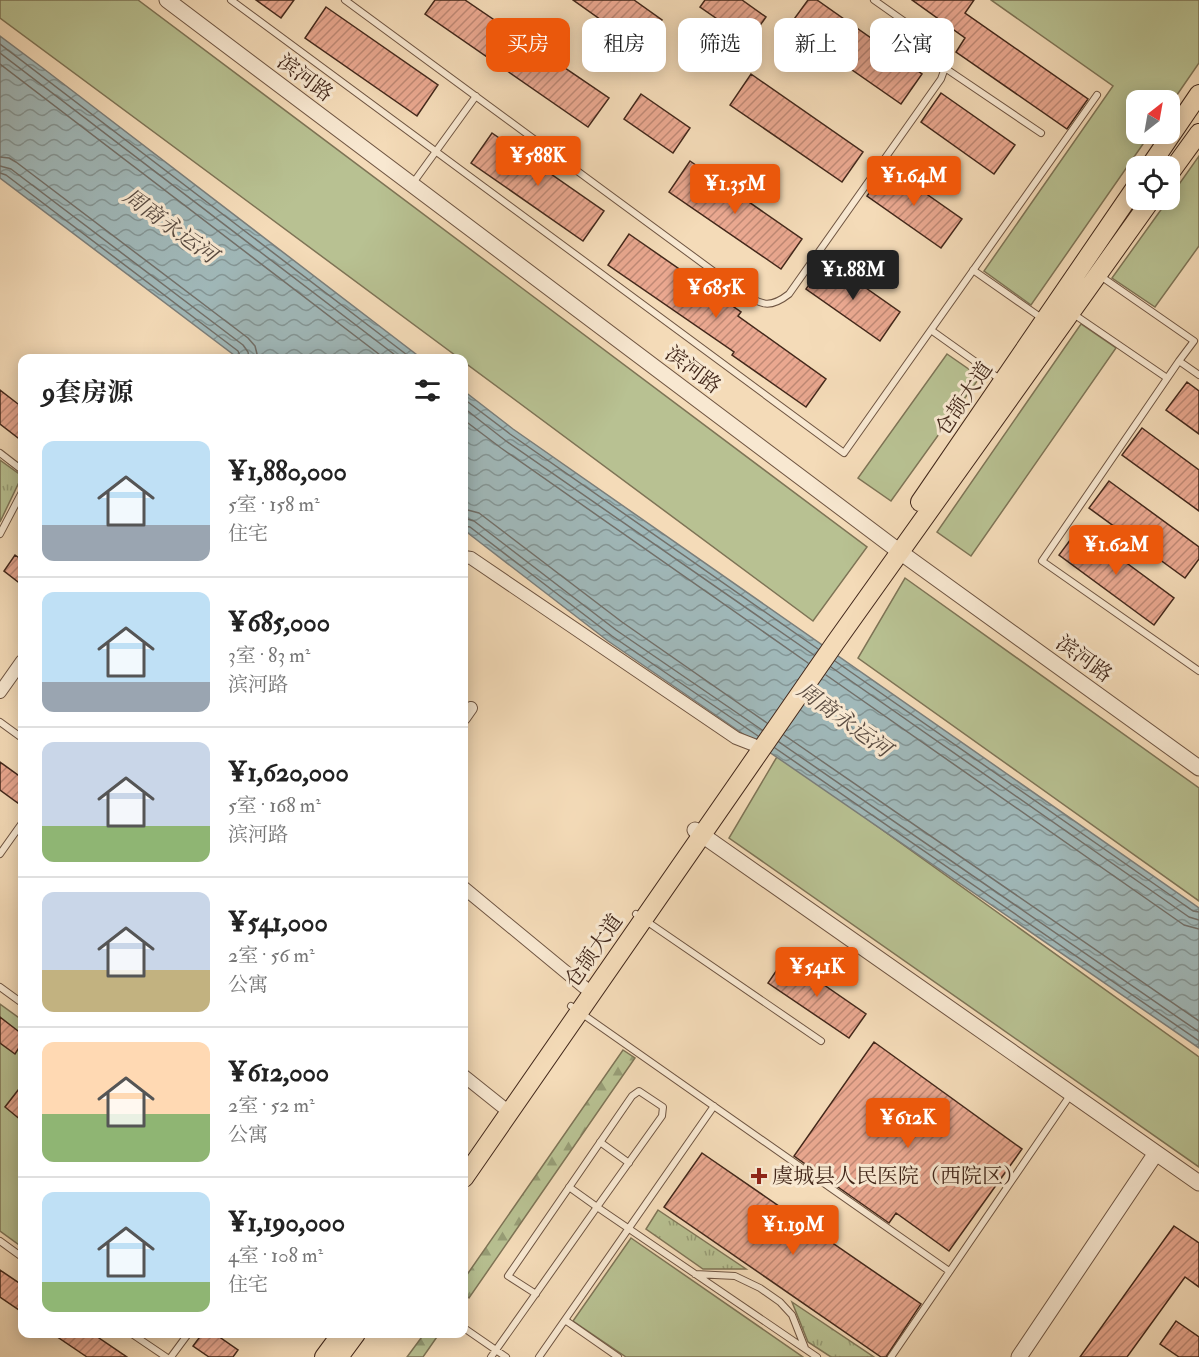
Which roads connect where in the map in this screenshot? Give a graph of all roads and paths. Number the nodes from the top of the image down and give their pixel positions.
1 (167, 0) edge
2 (231, 0) edge
3 (345, 0) edge
4 (874, 0) edge
5 (899, 18) edge
6 (944, 72) edge
7 (949, 72) edge
8 (1199, 94) edge
9 (1096, 95) dead end
10 (476, 96) junction
11 (1199, 133) edge
12 (1041, 134) dead end
13 (436, 152) junction
14 (1157, 156) edge
15 (1180, 159) edge
16 (412, 184) junction
17 (1126, 205) edge
18 (1142, 210) edge
19 (1091, 269) junction
20 (973, 270) junction
21 (1064, 307) junction
22 (1051, 325) junction
23 (931, 330) junction
24 (1199, 333) edge
25 (1194, 341) junction
26 (1179, 361) junction
27 (1199, 375) edge
28 (1167, 378) junction
29 (1009, 386) junction
30 (0, 453) edge
31 (18, 467) edge
32 (18, 500) edge
33 (0, 534) edge
34 (895, 549) junction
35 (468, 558) edge
36 (18, 666) edge
37 (1199, 671) edge
38 (0, 692) edge
39 (0, 722) edge
40 (18, 735) edge
41 (758, 747) junction
42 (1199, 768) edge
43 (18, 829) edge
44 (698, 833) junction
45 (0, 854) edge
46 (468, 891) edge
47 (640, 916) junction
48 (0, 987) edge
49 (584, 987) junction
50 (18, 1000) edge
51 (575, 1009) junction
52 (820, 1041) dead end
53 (468, 1079) edge
54 (1071, 1093) junction
55 (714, 1107) junction
56 (505, 1109) junction
57 (600, 1142) junction
58 (1156, 1153) junction
59 (468, 1154) edge
60 (629, 1163) junction
61 (468, 1171) edge
62 (1199, 1183) edge
63 (569, 1188) junction
64 (597, 1207) junction
65 (630, 1229) junction
66 (0, 1241) edge
67 (18, 1254) edge
68 (950, 1271) junction
69 (695, 1274) junction
70 (536, 1294) junction
71 (566, 1320) junction
72 (468, 1331) edge
73 (138, 1338) edge
74 (185, 1338) edge
75 (337, 1338) edge
76 (353, 1338) edge
77 (805, 1349) junction
78 (496, 1350) junction
79 (166, 1357) edge
80 (171, 1357) edge
81 (324, 1357) edge
82 (339, 1357) edge
83 (491, 1357) edge
84 (506, 1357) edge
85 (539, 1357) edge
86 (618, 1357) edge
87 (817, 1357) edge
88 (891, 1357) edge
89 (1019, 1357) edge

1 - 16 street, 滨河路
2 - 13 lane
3 - 10 lane
4 - 5 lane
6 - 10 lane
7 - 12 lane
8 - 14 main road
9 - 20 lane
10 - 13 lane
11 - 15 main road
13 - 16 lane
13 - 23 lane
16 - 34 street, 滨河路
17 - 19 main road, 仓颉大道
18 - 19 main road, 仓颉大道
19 - 21 main road, 仓颉大道
19 - 25 lane
20 - 22 lane
20 - 23 lane
21 - 22 main road, 仓颉大道
21 - 28 lane
22 - 29 main road, 仓颉大道
23 - 29 lane
24 - 25 lane
25 - 26 lane
26 - 27 lane
26 - 28 lane
28 - 37 lane
29 - 34 main road, 仓颉大道
30 - 31 lane
32 - 33 lane
34 - 41 main road, 仓颉大道
34 - 42 street, 滨河路
35 - 41 street
36 - 38 street
39 - 40 lane
41 - 44 main road, 仓颉大道
43 - 45 lane
44 - 47 main road, 仓颉大道
44 - 54 street
46 - 49 street
47 - 49 main road, 仓颉大道
47 - 51 main road, 仓颉大道
47 - 52 lane
48 - 50 lane
49 - 51 main road, 仓颉大道
51 - 55 lane
51 - 56 main road, 仓颉大道
53 - 56 street
54 - 58 street
54 - 68 lane
55 - 65 lane
55 - 68 lane
56 - 59 main road, 仓颉大道
56 - 61 main road, 仓颉大道
57 - 60 lane
57 - 60 lane
57 - 63 lane
58 - 62 street
58 - 89 street
60 - 64 lane
63 - 64 lane
63 - 70 lane
64 - 65 lane
64 - 70 lane
65 - 69 lane
65 - 71 lane
66 - 67 lane
68 - 88 lane
69 - 77 lane
69 - 77 lane
70 - 78 lane
71 - 85 lane
71 - 86 lane
72 - 78 lane
73 - 79 lane
74 - 80 lane
75 - 81 main road
76 - 82 main road
77 - 87 lane
78 - 83 lane
78 - 84 lane

